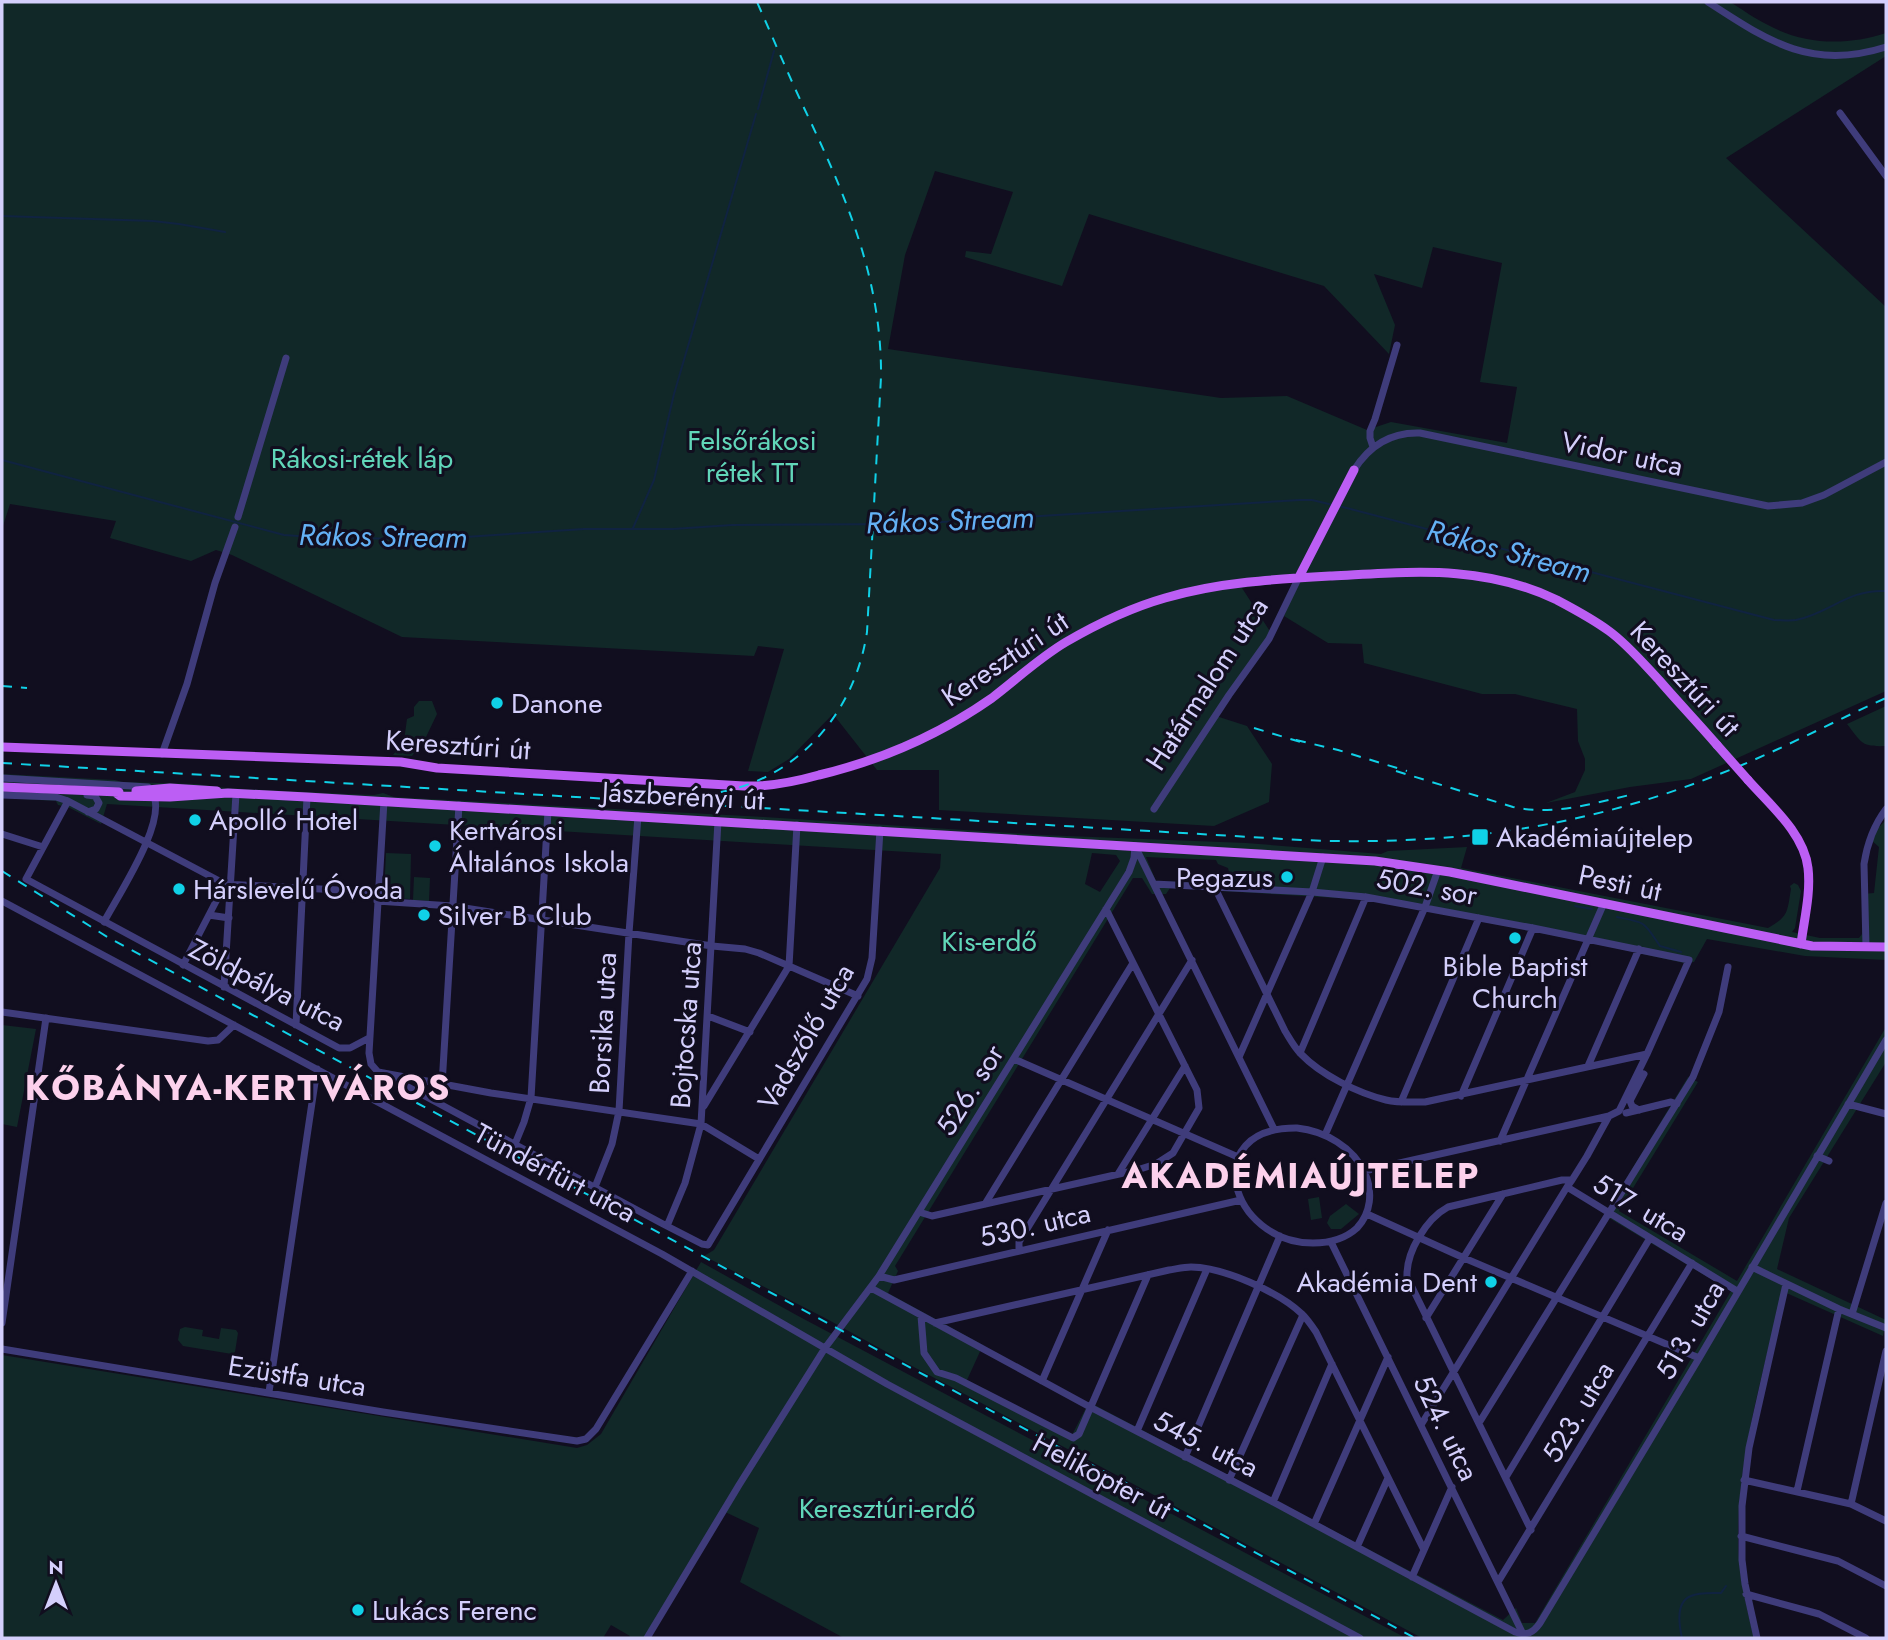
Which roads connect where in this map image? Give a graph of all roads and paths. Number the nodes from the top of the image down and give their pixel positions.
1 (1708, 2) edge
2 (1886, 47) edge
3 (1840, 113) dead end
4 (1886, 176) edge
5 (1396, 345) dead end
6 (286, 358) dead end
7 (1373, 447) junction
8 (1886, 462) edge
9 (1354, 470) joint
10 (238, 517) dead end
11 (235, 527) dead end
12 (1305, 567) junction
13 (1299, 577) junction
14 (1317, 577) junction
15 (2, 745) edge
16 (162, 754) junction
17 (2, 780) edge
18 (69, 790) junction
19 (149, 791) junction
20 (232, 794) junction
21 (2, 795) edge
22 (307, 797) junction
23 (68, 801) junction
24 (384, 801) junction
25 (459, 805) junction
26 (98, 807) junction
27 (1154, 809) dead end
28 (1886, 809) edge
29 (88, 811) junction
30 (548, 811) junction
31 (638, 816) junction
32 (100, 818) junction
33 (719, 821) junction
34 (797, 825) junction
35 (880, 830) junction
36 (2, 834) edge
37 (146, 844) junction
38 (1135, 846) junction
39 (43, 847) junction
40 (1323, 857) junction
41 (1438, 870) junction
42 (1129, 872) junction
43 (1147, 872) junction
44 (1154, 884) junction
45 (228, 885) junction
46 (1215, 888) junction
47 (303, 889) junction
48 (1312, 892) junction
49 (377, 897) junction
50 (1366, 897) junction
51 (2, 901) edge
52 (1604, 903) junction
53 (452, 906) junction
54 (1425, 907) junction
55 (1106, 909) junction
56 (209, 915) junction
57 (229, 918) junction
58 (1479, 918) junction
59 (541, 920) junction
60 (104, 922) junction
61 (1533, 928) junction
62 (629, 933) junction
63 (1588, 939) junction
64 (1801, 944) junction
65 (712, 946) junction
66 (1866, 947) junction
67 (1886, 947) edge
68 (1639, 949) junction
69 (1192, 960) junction
70 (1133, 963) junction
71 (183, 965) junction
72 (789, 966) junction
73 (1728, 967) dead end
74 (224, 987) junction
75 (1267, 994) junction
76 (858, 996) junction
77 (2, 1012) edge
78 (1159, 1014) junction
79 (708, 1016) junction
80 (46, 1018) junction
81 (234, 1025) junction
82 (296, 1026) junction
83 (750, 1032) junction
84 (369, 1038) junction
85 (1886, 1040) edge
86 (1300, 1053) junction
87 (1647, 1054) junction
88 (1239, 1057) junction
89 (1014, 1059) junction
90 (1185, 1066) junction
91 (1588, 1066) junction
92 (317, 1069) junction
93 (384, 1074) junction
94 (1643, 1074) dead end
95 (1061, 1081) junction
96 (1525, 1081) junction
97 (442, 1085) junction
98 (1348, 1085) junction
99 (1461, 1096) junction
100 (531, 1098) junction
101 (1106, 1100) junction
102 (1401, 1102) junction
103 (1677, 1104) junction
104 (1848, 1104) junction
105 (702, 1110) junction
106 (1639, 1110) junction
107 (619, 1111) junction
108 (1626, 1113) dead end
109 (1886, 1114) edge
110 (1609, 1116) junction
111 (1151, 1120) junction
112 (701, 1124) junction
113 (1274, 1129) junction
114 (1184, 1134) junction
115 (1325, 1135) junction
116 (1500, 1141) junction
117 (515, 1144) junction
118 (1817, 1156) junction
119 (1238, 1157) junction
120 (759, 1160) junction
121 (1829, 1161) dead end
122 (1364, 1171) junction
123 (1118, 1174) junction
124 (1572, 1180) junction
125 (595, 1187) junction
126 (1567, 1188) junction
127 (1051, 1189) junction
128 (1503, 1194) junction
129 (1241, 1200) junction
130 (1886, 1203) edge
131 (985, 1204) junction
132 (919, 1212) junction
133 (1609, 1213) junction
134 (1367, 1214) junction
135 (667, 1226) junction
136 (1108, 1230) junction
137 (1280, 1237) junction
138 (1419, 1237) junction
139 (1650, 1238) junction
140 (1331, 1242) junction
141 (1019, 1250) junction
142 (1464, 1258) junction
143 (1692, 1263) junction
144 (1752, 1266) junction
145 (1207, 1269) junction
146 (692, 1271) junction
147 (1148, 1275) junction
148 (879, 1276) junction
149 (1512, 1278) junction
150 (1786, 1284) junction
151 (1258, 1287) junction
152 (871, 1288) junction
153 (1081, 1290) junction
154 (1737, 1291) junction
155 (1558, 1297) junction
156 (1839, 1309) junction
157 (1852, 1314) junction
158 (1303, 1315) junction
159 (921, 1316) junction
160 (1604, 1317) junction
161 (1426, 1318) junction
162 (2, 1323) edge
163 (934, 1323) junction
164 (1886, 1328) edge
165 (1649, 1336) junction
166 (2, 1349) edge
167 (825, 1349) junction
168 (1886, 1351) edge
169 (1388, 1357) junction
170 (1699, 1358) junction
171 (1332, 1364) junction
172 (1454, 1373) junction
173 (1042, 1381) junction
174 (269, 1392) junction
175 (1090, 1407) junction
176 (1361, 1421) junction
177 (1479, 1423) junction
178 (1421, 1425) junction
179 (1137, 1431) junction
180 (1185, 1457) junction
181 (1506, 1477) junction
182 (1388, 1478) junction
183 (1229, 1480) junction
184 (1744, 1480) junction
185 (1452, 1487) junction
186 (1797, 1491) junction
187 (1273, 1502) junction
188 (1851, 1504) junction
189 (1886, 1520) edge
190 (1314, 1524) junction
191 (1531, 1530) junction
192 (1741, 1536) junction
193 (1357, 1547) junction
194 (1424, 1550) junction
195 (1412, 1577) junction
196 (1498, 1581) junction
197 (1886, 1586) edge
198 (1746, 1594) junction
199 (1524, 1634) junction
200 (647, 1638) edge
201 (1360, 1638) edge
202 (1757, 1638) edge
203 (1866, 1638) edge

1 - 2 street
3 - 4 street
5 - 7 street
6 - 10 street
7 - 8 street, Vidor utca
7 - 9 street, Vidor utca
9 - 12 main road, Határmalom utca
11 - 16 street
12 - 13 main road, Határmalom utca
12 - 14 main road
13 - 14 main road, Keresztúri út
13 - 16 main road, Keresztúri út
13 - 27 street, Határmalom utca
14 - 64 main road, Keresztúri út, bridge
15 - 16 main road, Keresztúri út
17 - 18 main road, Jászberényi út
17 - 19 street, Jászberényi út
18 - 19 main road, Jászberényi út
18 - 26 street, Jászberényi út
19 - 20 main road, Jászberényi út
19 - 20 main road, Jászberényi út
19 - 37 street
20 - 22 main road, Jászberényi út
20 - 45 street
21 - 23 street
22 - 24 main road, Jászberényi út
22 - 47 street
23 - 29 street
23 - 39 street
24 - 25 main road, Jászberényi út
24 - 49 street
25 - 30 main road, Jászberényi út
25 - 53 street
26 - 29 street
26 - 32 street
28 - 66 street
29 - 32 street
30 - 31 main road, Jászberényi út
30 - 59 street
31 - 33 main road, Jászberényi út
31 - 62 street, Borsika utca
32 - 37 street
33 - 34 main road, Jászberényi út
33 - 65 street, Bojtocska utca
34 - 35 main road, Jászberényi út
34 - 72 street
35 - 38 main road, Jászberényi út
35 - 76 street, Vadszőlő utca
36 - 39 street
37 - 45 street
37 - 60 street
38 - 40 main road, Pesti út
38 - 42 street, 526. sor
38 - 43 street
39 - 60 street, Zöldpálya utca
40 - 41 main road, Pesti út
40 - 48 street
41 - 52 main road, Pesti út
41 - 54 street
42 - 43 street
42 - 55 street, 526. sor
43 - 44 street
44 - 46 street, 502. sor
44 - 69 street
45 - 47 street
45 - 56 street
45 - 57 street
46 - 48 street, 502. sor
46 - 75 street
47 - 49 street
47 - 82 street
48 - 50 street, 502. sor
48 - 75 street
49 - 53 street
49 - 84 street
50 - 54 street, 502. sor
50 - 86 street
51 - 81 street, Tündérfürt utca
52 - 63 street
52 - 64 main road, Pesti út
53 - 59 street
53 - 97 street
54 - 58 street, 502. sor
54 - 98 street
55 - 70 street
55 - 89 street, 526. sor
56 - 57 street
56 - 71 street
57 - 74 street
58 - 61 street, 502. sor
58 - 102 street
59 - 62 street
59 - 100 street
60 - 71 street, Zöldpálya utca
61 - 63 street, 502. sor
61 - 99 street
62 - 65 street
62 - 107 street, Borsika utca
63 - 68 street, 502. sor
63 - 96 street
64 - 66 main road, Pesti út
65 - 72 street
65 - 79 street, Bojtocska utca
66 - 67 main road, Pesti út
68 - 87 street, 502. sor
68 - 91 street
69 - 78 street
69 - 88 street
70 - 78 street
70 - 95 street
71 - 74 street, Zöldpálya utca
72 - 76 street
72 - 83 street
73 - 103 street
74 - 82 street, Zöldpálya utca
75 - 86 street
75 - 88 street
76 - 120 street, Vadszőlő utca
77 - 80 street
78 - 90 street
78 - 101 street
79 - 83 street
79 - 105 street, Bojtocska utca
80 - 81 street
80 - 162 street
81 - 92 street, Tündérfürt utca
82 - 84 street, Zöldpálya utca
83 - 105 street
84 - 93 street, Zöldpálya utca
85 - 104 street, 513. utca
86 - 98 street
87 - 91 street
87 - 110 street
88 - 113 street
89 - 95 street
89 - 132 street, 526. sor
90 - 111 street
90 - 114 street
91 - 96 street
92 - 146 street, Tündérfürt utca
92 - 174 street
93 - 97 street
93 - 117 street
94 - 106 street
95 - 101 street
95 - 131 street
96 - 99 street
96 - 116 street
97 - 100 street
98 - 102 street
98 - 115 street
99 - 102 street
100 - 107 street
100 - 117 street
101 - 111 street
101 - 127 street
103 - 106 street
103 - 133 street
104 - 109 street
104 - 118 street, 513. utca
105 - 112 street, Bojtocska utca
106 - 108 street
107 - 112 street
107 - 125 street, Borsika utca
110 - 116 street
110 - 124 street
111 - 114 street
111 - 123 street
112 - 120 street
112 - 135 street, Bojtocska utca
113 - 115 street
113 - 119 street
114 - 119 street
114 - 123 street
115 - 122 street
116 - 122 street
117 - 125 street
118 - 121 street
118 - 144 street, 513. utca
119 - 129 street
120 - 135 street, Vadszőlő utca
122 - 134 street
123 - 127 street
124 - 126 street, 517. utca
124 - 128 street, 517. utca
125 - 135 street
126 - 133 street, 517. utca
126 - 149 street
127 - 131 street
127 - 141 street
128 - 138 street, 517. utca
128 - 142 street
129 - 136 street, 530. utca
129 - 137 street
130 - 157 street
131 - 132 street
132 - 148 street, 526. sor
133 - 139 street, 517. utca
133 - 155 street
134 - 138 street
134 - 140 street
136 - 141 street, 530. utca
136 - 153 street
137 - 140 street
137 - 151 street
138 - 142 street
138 - 161 street
139 - 143 street, 517. utca
139 - 160 street
140 - 169 street, 524. utca
141 - 148 street, 530. utca
142 - 149 street
142 - 161 street
143 - 154 street, 517. utca
143 - 165 street, 523. utca
144 - 150 street
144 - 154 street, 513. utca
145 - 147 street
145 - 151 street
145 - 179 street
146 - 167 street, Tündérfürt utca
146 - 174 street, Ezüstfa utca
147 - 153 street
147 - 175 street
148 - 152 street, 526. sor
149 - 155 street
149 - 172 street
150 - 156 street
150 - 184 street
151 - 158 street
151 - 180 street
152 - 159 street, 545. utca
152 - 167 street, 526. sor
153 - 163 street
153 - 173 street
154 - 170 street, 513. utca
155 - 160 street
155 - 177 street
156 - 157 street
156 - 186 street
157 - 164 street
158 - 171 street
158 - 183 street
159 - 163 street, 545. utca
159 - 175 street
160 - 165 street
160 - 181 street
161 - 172 street
163 - 173 street, 545. utca
165 - 170 street
165 - 191 street, 523. utca
166 - 174 street, Ezüstfa utca
167 - 200 street, 526. sor
167 - 201 street, Helikopter út
168 - 188 street
169 - 176 street
169 - 178 street, 524. utca
170 - 199 street, 513. utca
171 - 176 street
171 - 187 street
172 - 177 street
172 - 178 street
173 - 175 street, 545. utca
175 - 179 street, 545. utca
176 - 182 street
176 - 190 street
177 - 181 street
178 - 185 street, 524. utca
179 - 180 street, 545. utca
180 - 183 street, 545. utca
181 - 191 street
182 - 193 street
182 - 194 street
183 - 187 street, 545. utca
184 - 186 street
184 - 192 street
185 - 194 street
185 - 196 street, 524. utca
186 - 188 street
187 - 190 street, 545. utca
188 - 189 street
190 - 193 street, 545. utca
191 - 196 street, 523. utca
192 - 197 street
192 - 198 street
193 - 195 street, 545. utca
194 - 195 street
195 - 199 street, 545. utca
196 - 199 street, 524. utca
198 - 202 street
198 - 203 street

